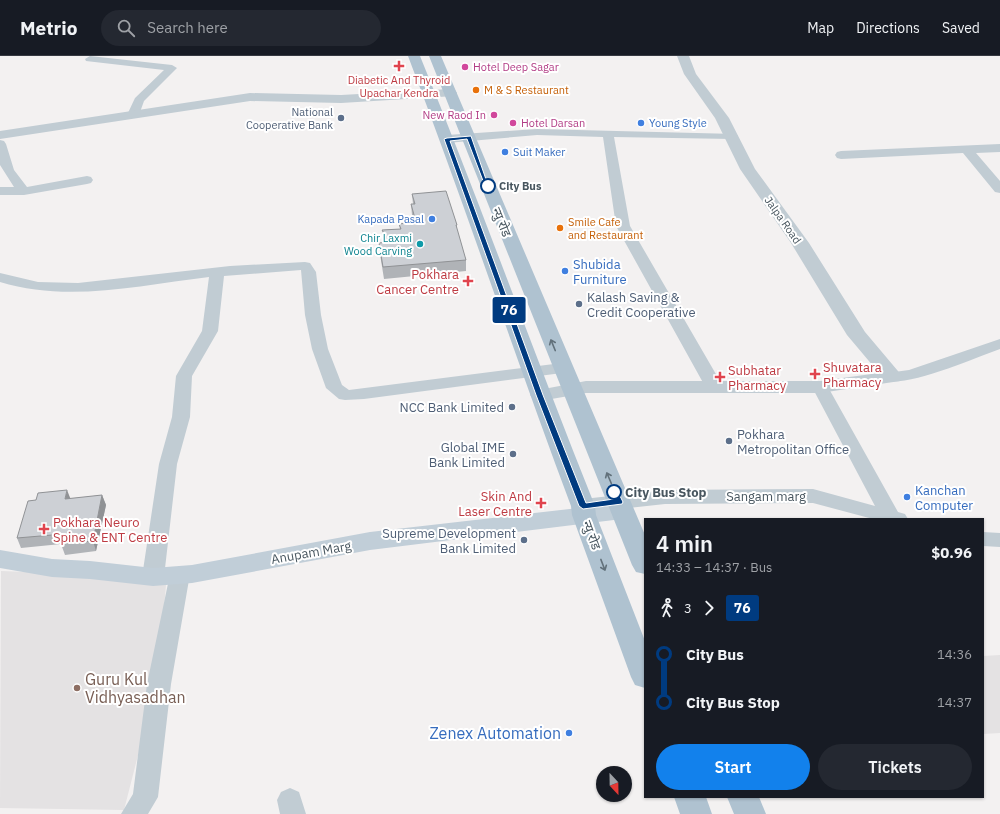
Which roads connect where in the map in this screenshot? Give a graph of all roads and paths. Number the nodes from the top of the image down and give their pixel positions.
1 (414, 56) edge
2 (435, 56) edge
3 (683, 56) edge
4 (90, 59) dead end
5 (450, 93) junction
6 (429, 94) junction
7 (133, 115) junction
8 (608, 134) junction
9 (0, 136) edge
10 (732, 136) junction
11 (469, 137) junction
12 (447, 139) junction
13 (0, 144) edge
14 (1000, 148) edge
15 (967, 150) junction
16 (841, 155) dead end
17 (87, 180) dead end
18 (1000, 189) edge
19 (0, 191) edge
20 (24, 191) junction
21 (217, 272) junction
22 (0, 277) edge
23 (1000, 344) edge
24 (562, 368) junction
25 (532, 372) junction
26 (893, 377) junction
27 (820, 387) junction
28 (715, 388) junction
29 (571, 389) junction
30 (540, 395) junction
31 (620, 506) junction
32 (584, 510) junction
33 (894, 518) edge
34 (984, 539) edge
35 (1000, 540) edge
36 (0, 559) edge
37 (644, 563) edge
38 (180, 574) junction
39 (153, 577) junction
40 (644, 674) edge
41 (690, 798) edge
42 (743, 798) edge
43 (134, 814) edge
44 (696, 814) edge
45 (750, 814) edge

1 - 6 main road, न्यु रोड
2 - 5 main road, न्यु रोड
3 - 10 street, Jalpa Road
4 - 7 street
5 - 6 street
5 - 11 main road, न्यु रोड
6 - 7 street
6 - 12 main road, न्यु रोड
7 - 9 street
8 - 10 street
8 - 11 street
8 - 28 street
10 - 26 street, Jalpa Road
11 - 12 street
24 -> 11 main road, न्यु रोड
12 - 25 main road, न्यु रोड
13 - 20 street
14 - 15 street
15 - 16 street
15 - 18 street
17 - 20 street
19 - 20 street
21 - 22 street
21 - 25 street
21 - 39 street
23 - 26 street
24 - 25 street
24 - 29 main road, न्यु रोड
25 - 30 main road, न्यु रोड
26 - 27 street
27 - 28 street
27 - 33 street
28 - 29 street
29 - 30 street
31 -> 29 main road, न्यु रोड
30 - 32 main road, न्यु रोड
31 - 32 main road, Anupam Marg
31 - 33 street, Sangam marg
31 - 37 main road, न्यु रोड
32 - 38 main road, Anupam Marg
32 -> 40 main road, न्यु रोड
34 - 35 street
36 - 39 main road, Anupam Marg
38 - 39 main road, Anupam Marg
38 - 43 street
41 - 44 main road
42 - 45 main road

